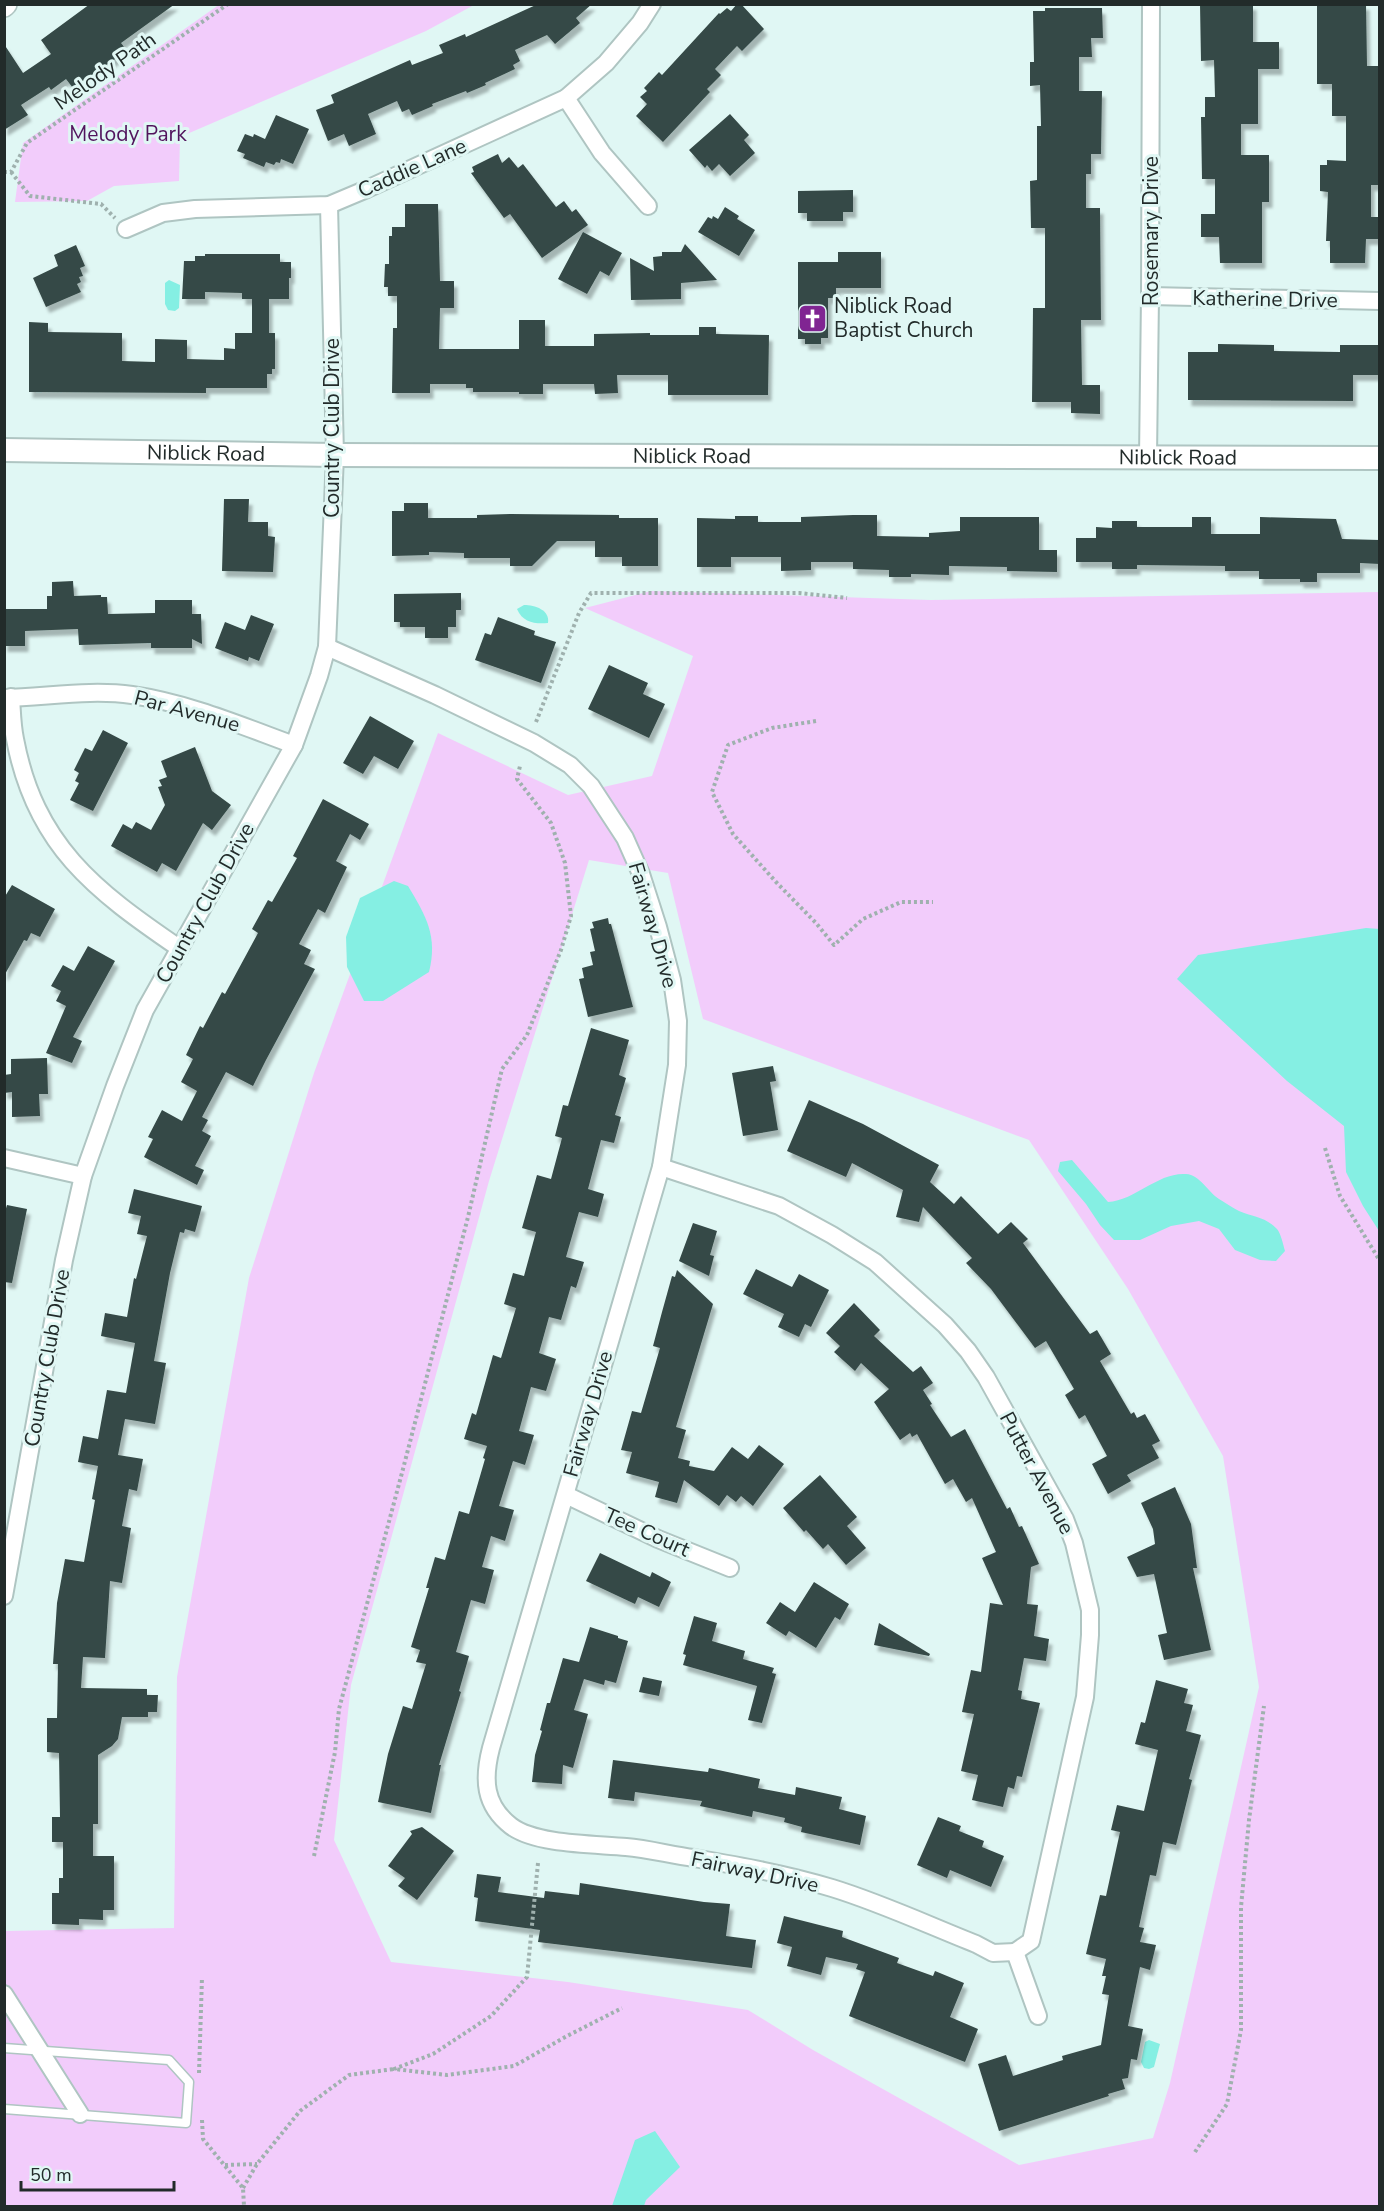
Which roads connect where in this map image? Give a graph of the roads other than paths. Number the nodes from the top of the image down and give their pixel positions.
1 (652, 4) edge
2 (1151, 4) edge
3 (566, 98) junction
4 (329, 205) junction
5 (648, 206) dead end
6 (126, 229) road end
7 (1150, 296) junction
8 (1380, 301) edge
9 (4, 450) edge
10 (335, 454) junction
11 (1148, 457) junction
12 (1380, 458) edge
13 (327, 647) junction
14 (8, 697) edge
15 (294, 745) junction
16 (179, 948) junction
17 (4, 1158) edge
18 (660, 1167) junction
19 (83, 1176) junction
20 (566, 1495) junction
21 (730, 1568) dead end
22 (4, 1596) edge
23 (1015, 1952) junction
24 (6, 1999) edge
25 (1038, 2016) dead end
26 (4, 2048) edge
27 (40, 2051) junction
28 (4, 2109) edge
29 (80, 2114) junction

1 - 3 street, Caddie Lane
2 - 7 street, Rosemary Drive
3 - 4 street, Caddie Lane
3 - 5 street
4 - 6 street, Caddie Lane
4 - 10 street, Country Club Drive
7 - 8 street, Katherine Drive
7 - 11 street, Rosemary Drive
9 - 10 main road, Niblick Road
10 - 11 main road, Niblick Road
10 - 13 street, Country Club Drive
11 - 12 main road, Niblick Road
13 - 15 street, Country Club Drive
13 - 18 street, Fairway Drive
14 - 15 street, Par Avenue
14 - 16 street
15 - 16 street, Country Club Drive
16 - 19 street, Country Club Drive
17 - 19 street
18 - 20 street, Fairway Drive
18 - 23 street, Putter Avenue
19 - 22 street, Country Club Drive
20 - 21 street, Tee Court
20 - 23 street, Fairway Drive
23 - 25 street
24 - 27 street
26 - 27 lane
27 - 29 street
27 - 29 lane
28 - 29 lane

